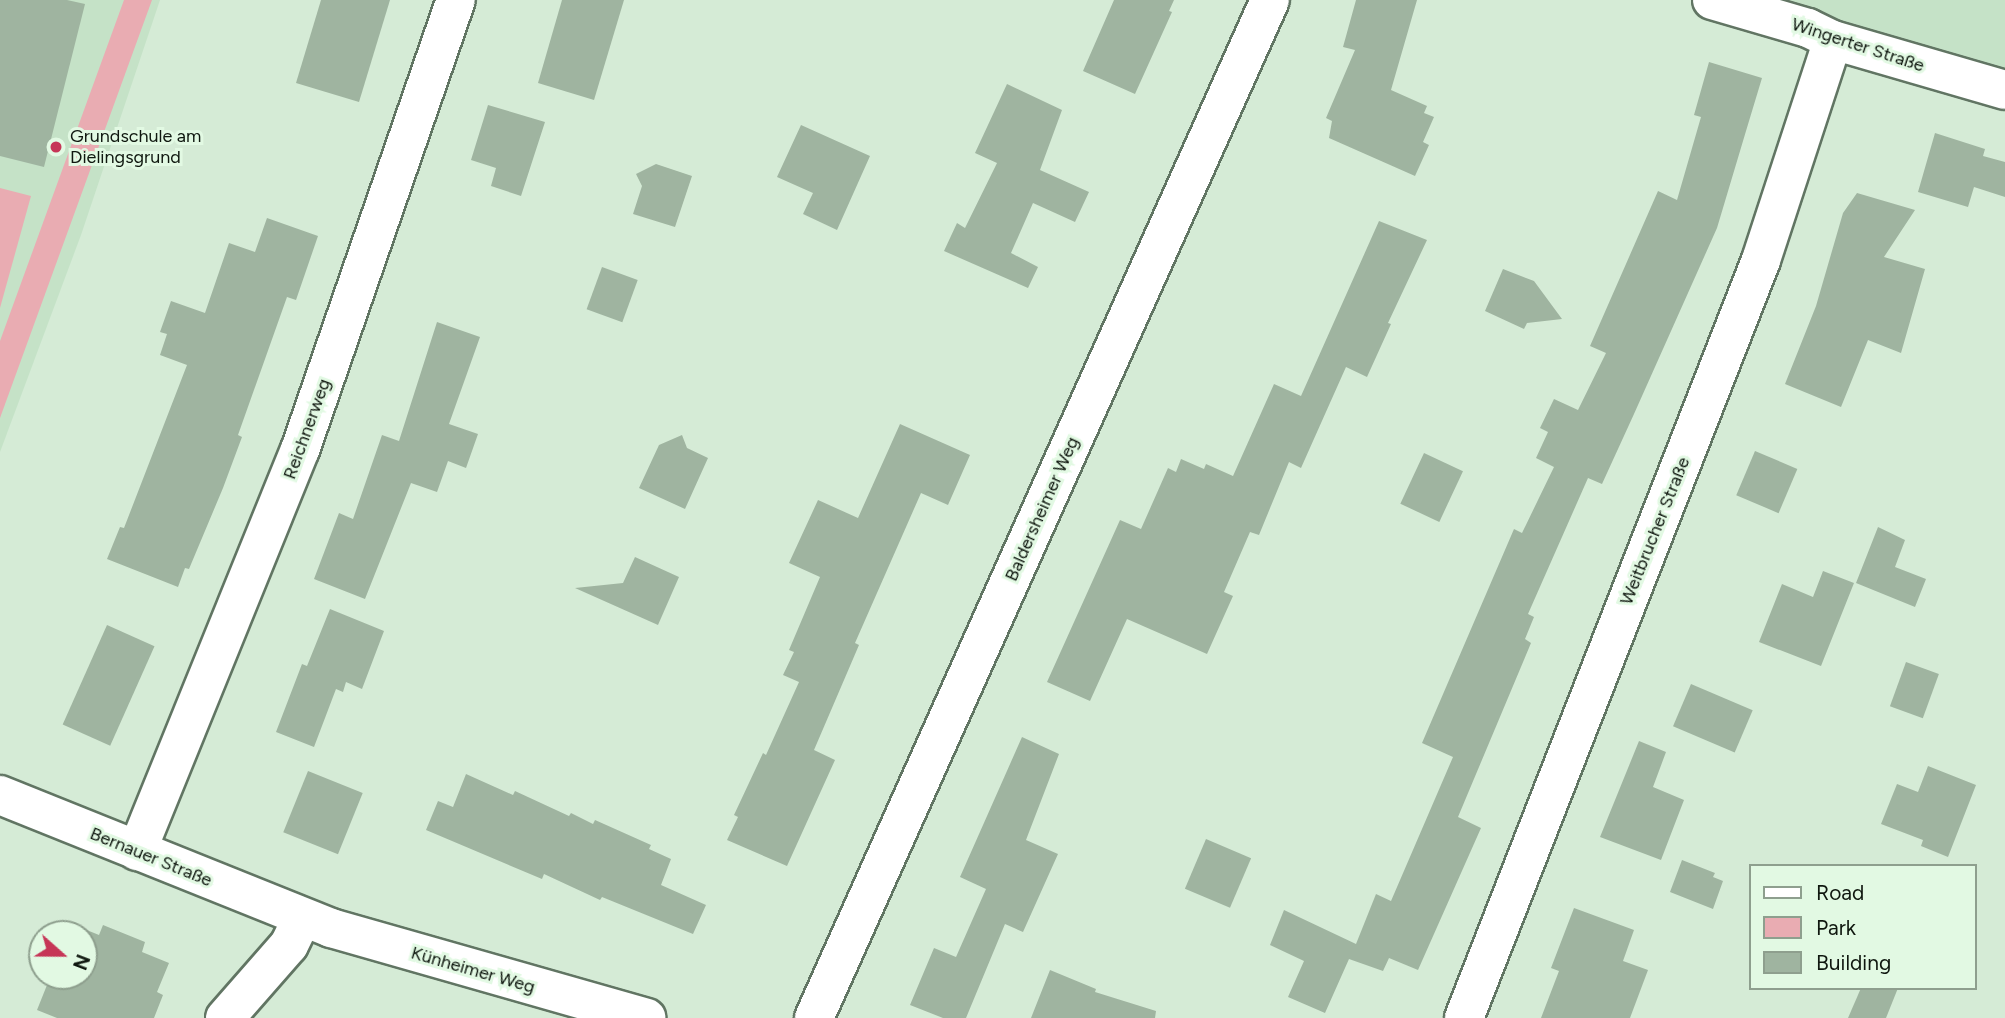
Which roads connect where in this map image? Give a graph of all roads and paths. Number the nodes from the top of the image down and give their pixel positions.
1 (456, 0) edge
2 (1270, 0) edge
3 (1712, 0) edge
4 (1833, 40) junction
5 (2005, 90) edge
6 (0, 795) edge
7 (137, 851) junction
8 (302, 918) junction
9 (225, 1018) edge
10 (646, 1018) edge
11 (814, 1018) edge
12 (1464, 1018) edge

1 - 7 street, Reichnerweg
2 - 11 street, Baldersheimer Weg
3 - 4 street, Wingerter Straße
4 - 5 street, Wingerter Straße
4 - 12 street, Weitbrucher Straße
6 - 7 street, Bernauer Straße
7 - 8 street, Bernauer Straße
8 - 9 street
8 - 10 street, Künheimer Weg

